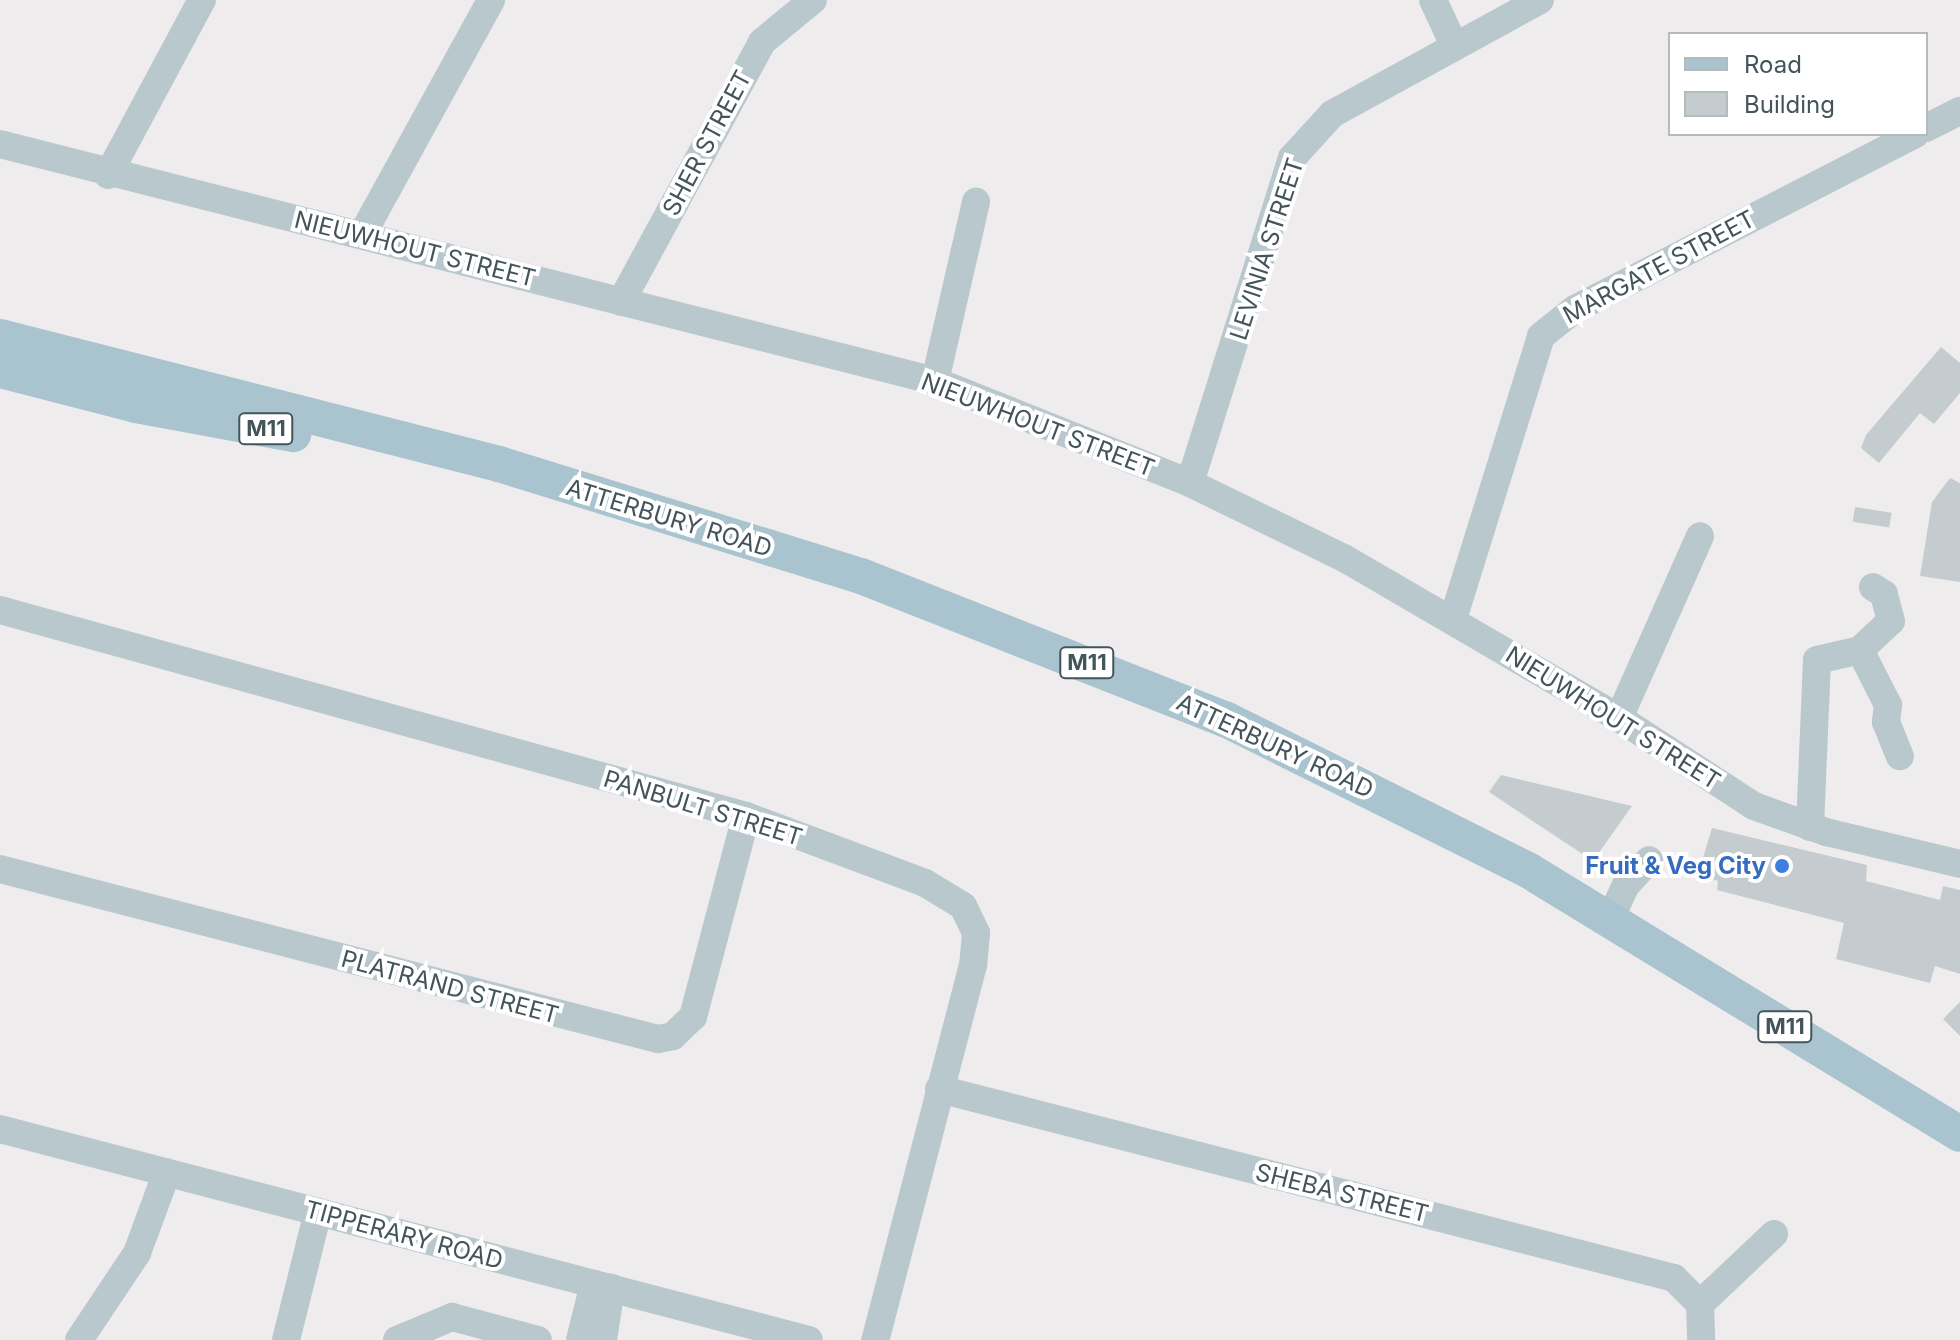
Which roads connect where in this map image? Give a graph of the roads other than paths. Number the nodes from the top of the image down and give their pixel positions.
1 (202, 0) edge
2 (491, 0) edge
3 (813, 0) edge
4 (1433, 0) edge
5 (1540, 0) edge
6 (1454, 45) junction
7 (1960, 111) edge
8 (1928, 127) edge
9 (1911, 136) edge
10 (0, 144) edge
11 (108, 175) junction
12 (976, 202) dead end
13 (363, 233) junction
14 (621, 302) junction
15 (0, 337) edge
16 (0, 370) edge
17 (935, 381) junction
18 (535, 478) junction
19 (1190, 483) junction
20 (1700, 536) dead end
21 (1873, 587) dead end
22 (0, 610) edge
23 (1453, 619) junction
24 (1860, 650) junction
25 (1619, 718) junction
26 (1900, 756) dead end
27 (746, 816) junction
28 (1810, 827) junction
29 (1649, 860) dead end
30 (1960, 864) edge
31 (0, 869) edge
32 (1610, 919) junction
33 (939, 1089) junction
34 (0, 1129) edge
35 (1960, 1134) edge
36 (167, 1172) junction
37 (318, 1212) junction
38 (1774, 1234) dead end
39 (602, 1286) junction
40 (1700, 1304) junction
41 (452, 1328) edge
42 (79, 1340) edge
43 (286, 1340) edge
44 (397, 1340) edge
45 (538, 1340) edge
46 (580, 1340) edge
47 (603, 1340) edge
48 (809, 1340) edge
49 (875, 1340) edge
50 (1701, 1340) edge

1 - 11 street
2 - 13 street
3 - 14 street, SHER STREET
4 - 6 street
5 - 6 street, LEVINIA STREET
6 - 19 street, LEVINIA STREET
7 - 8 street
9 - 23 street, MARGATE STREET
10 - 11 street, NIEUWHOUT STREET
11 - 13 street, NIEUWHOUT STREET
12 - 17 street
13 - 14 street, NIEUWHOUT STREET
14 - 17 street, NIEUWHOUT STREET
15 - 18 main road, ATTERBURY ROAD / M11
16 - 18 main road, ATTERBURY ROAD / M11
17 - 19 street, NIEUWHOUT STREET
18 - 32 main road, ATTERBURY ROAD / M11
19 - 23 street, NIEUWHOUT STREET
20 - 25 street
21 - 24 street
22 - 27 street, PANBULT STREET
23 - 25 street, NIEUWHOUT STREET
24 - 26 street
24 - 28 street
25 - 28 street, NIEUWHOUT STREET
27 - 31 street, PLATRAND STREET
27 - 33 street, PANBULT STREET
28 - 30 street, NIEUWHOUT STREET
29 - 32 street
32 - 35 main road, ATTERBURY ROAD / M11
33 - 40 street, SHEBA STREET
33 - 49 street, PANBULT STREET
34 - 36 street, TIPPERARY ROAD
36 - 37 street, TIPPERARY ROAD
36 - 42 street
37 - 39 street, TIPPERARY ROAD
37 - 43 street
38 - 40 street
39 - 46 street
39 - 47 street
39 - 48 street, TIPPERARY ROAD
40 - 50 street
41 - 44 street
41 - 45 street

